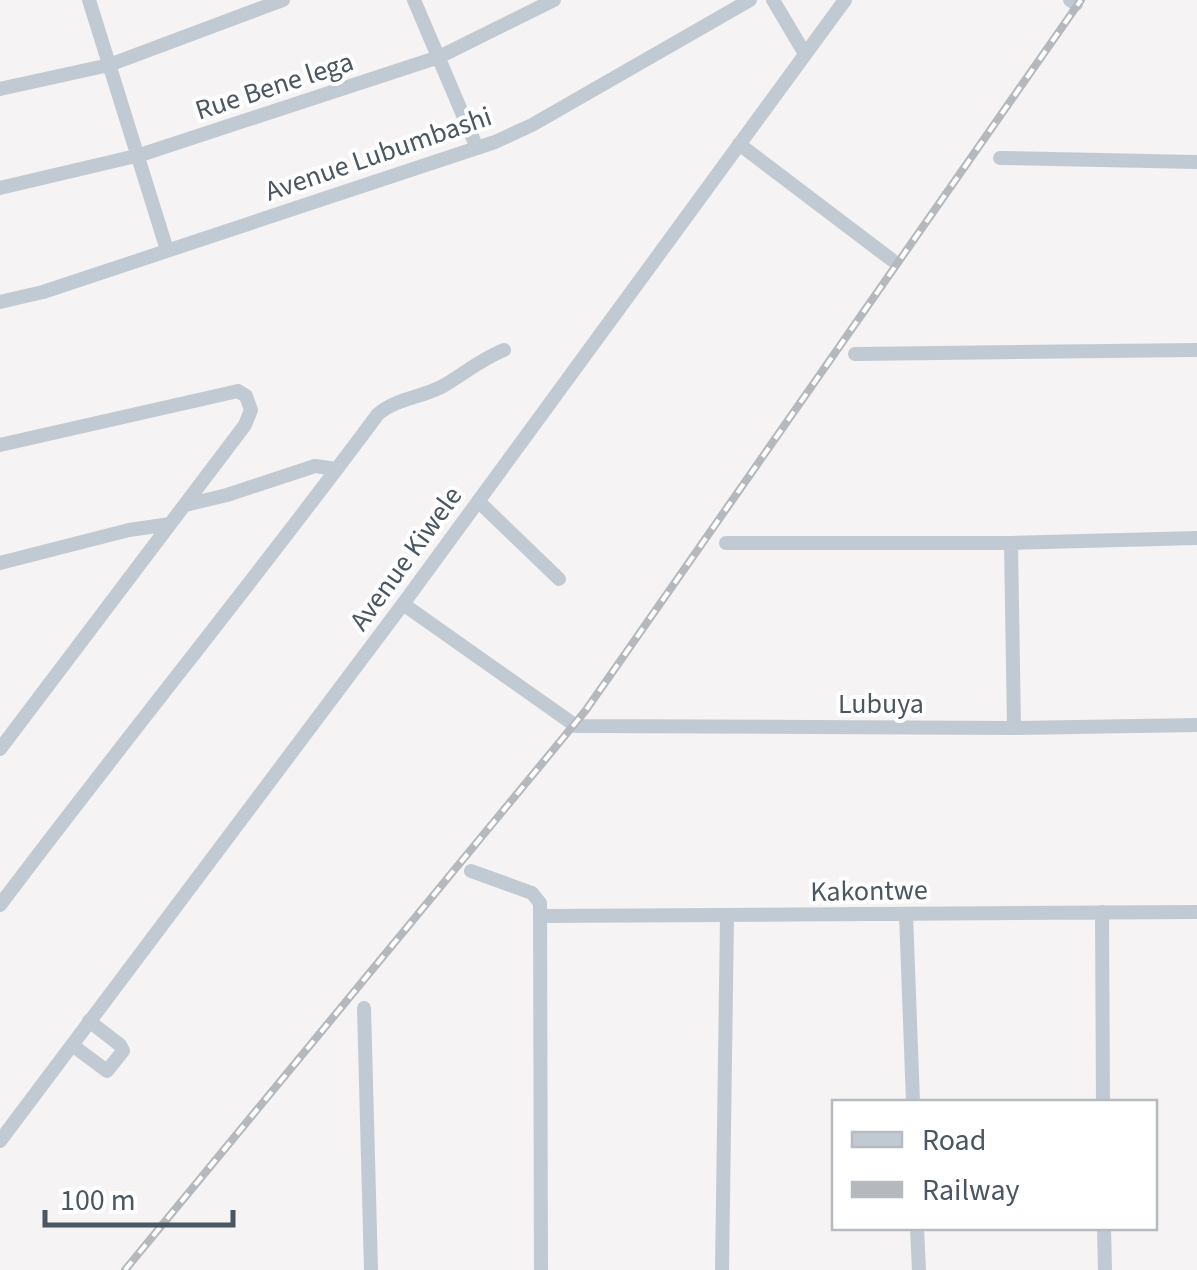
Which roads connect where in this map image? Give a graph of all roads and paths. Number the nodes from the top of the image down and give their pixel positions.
1 (89, 0) edge
2 (283, 0) edge
3 (414, 0) edge
4 (554, 0) edge
5 (750, 0) edge
6 (773, 0) edge
7 (845, 0) edge
8 (805, 54) junction
9 (439, 57) junction
10 (109, 65) junction
11 (0, 89) edge
12 (740, 144) junction
13 (477, 148) junction
14 (140, 155) junction
15 (1000, 158) dead end
16 (1197, 162) edge
17 (0, 188) edge
18 (167, 250) junction
19 (892, 260) dead end
20 (0, 302) edge
21 (504, 350) dead end
22 (1197, 350) edge
23 (855, 354) dead end
24 (0, 445) edge
25 (337, 469) junction
26 (478, 500) junction
27 (186, 505) junction
28 (170, 524) junction
29 (1197, 538) edge
30 (726, 543) dead end
31 (1012, 543) junction
32 (0, 563) edge
33 (559, 579) dead end
34 (403, 604) junction
35 (1197, 725) edge
36 (1014, 728) junction
37 (0, 749) edge
38 (470, 871) dead end
39 (0, 905) edge
40 (1102, 912) junction
41 (1197, 912) edge
42 (906, 914) junction
43 (542, 916) junction
44 (727, 917) junction
45 (364, 1008) dead end
46 (89, 1022) junction
47 (72, 1045) junction
48 (913, 1100) edge
49 (1103, 1100) edge
50 (0, 1140) edge
51 (917, 1230) edge
52 (1104, 1230) edge
53 (371, 1270) edge
54 (541, 1270) edge
55 (722, 1270) edge
56 (919, 1270) edge
57 (1105, 1270) edge

1 - 10 street
2 - 10 street
3 - 9 street
4 - 9 street, Rue Bene lega
5 - 13 street, Avenue Lubumbashi
6 - 8 street
7 - 8 street, Avenue Kiwele
8 - 12 street, Avenue Kiwele
9 - 13 street
9 - 14 street, Rue Bene lega
10 - 11 street
10 - 14 street
12 - 19 street
12 - 26 street, Avenue Kiwele
13 - 18 street, Avenue Lubumbashi
14 - 17 street, Rue Bene lega
14 - 18 street
15 - 16 street
18 - 20 street, Avenue Lubumbashi
21 - 25 street
22 - 23 street
24 - 27 street
25 - 27 street
25 - 39 street
26 - 33 street
26 - 34 street, Avenue Kiwele
27 - 28 street
28 - 32 street
28 - 37 street
29 - 31 street
30 - 31 street
31 - 36 street
34 - 36 street, Lubuya
34 - 46 street, Avenue Kiwele
35 - 36 street, Lubuya
38 - 43 street
40 - 41 street, Kakontwe
40 - 42 street, Kakontwe
40 - 49 street
42 - 44 street, Kakontwe
42 - 48 street
43 - 44 street, Kakontwe
43 - 54 street
44 - 55 street
45 - 53 street
46 - 47 street, Avenue Kiwele
46 - 47 street
47 - 50 street, Avenue Kiwele
51 - 56 street
52 - 57 street

